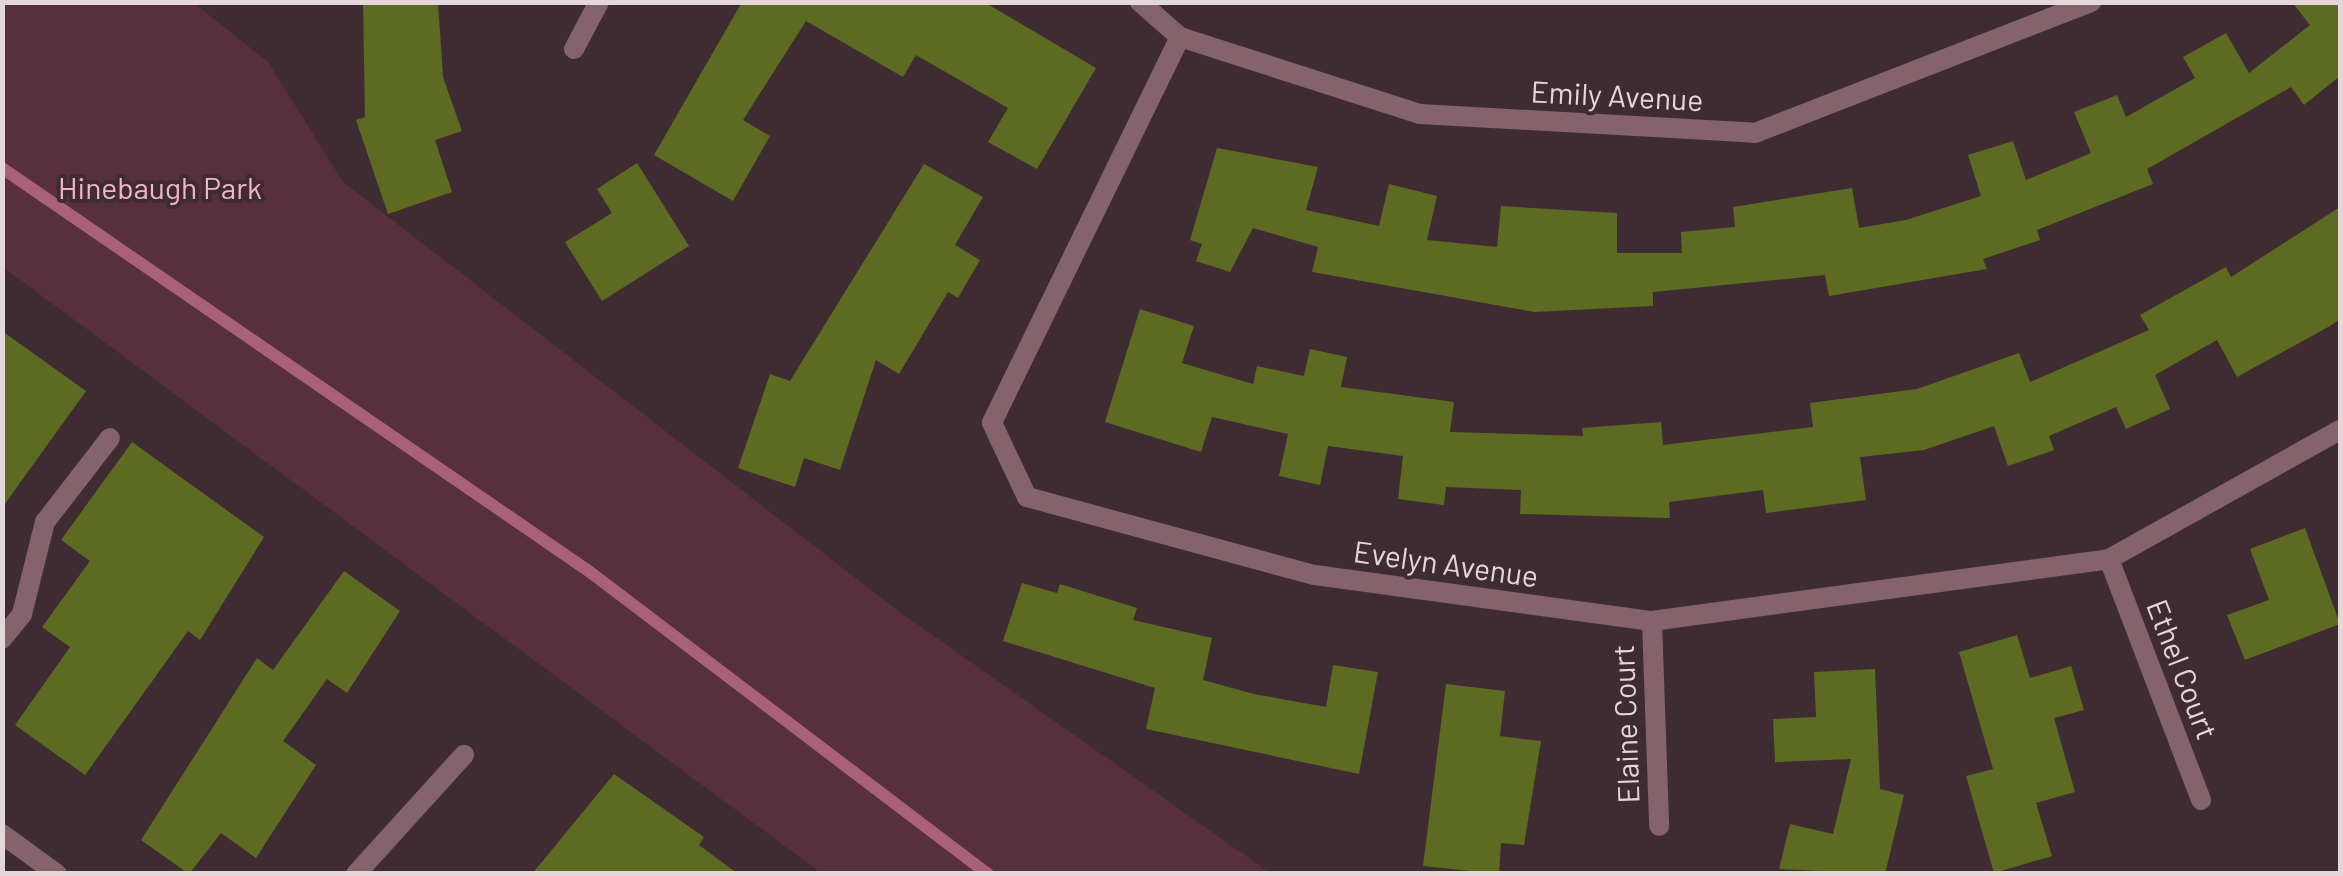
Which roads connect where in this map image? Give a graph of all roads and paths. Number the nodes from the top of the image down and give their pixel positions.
1 (599, 2) edge
2 (1140, 2) edge
3 (2091, 2) edge
4 (1180, 37) junction
5 (574, 49) dead end
6 (2340, 430) edge
7 (110, 438) dead end
8 (2109, 559) junction
9 (1652, 620) junction
10 (2, 639) edge
11 (464, 755) dead end
12 (2201, 800) dead end
13 (1658, 826) dead end
14 (2, 834) edge
15 (57, 874) edge
16 (356, 874) edge

1 - 5 street
2 - 4 street, Emily Avenue
3 - 4 street, Emily Avenue
4 - 9 street, Evelyn Avenue
6 - 8 street, Evelyn Avenue
7 - 10 street
8 - 9 street, Evelyn Avenue
8 - 12 street, Ethel Court
9 - 13 street, Elaine Court
11 - 16 street
14 - 15 street

